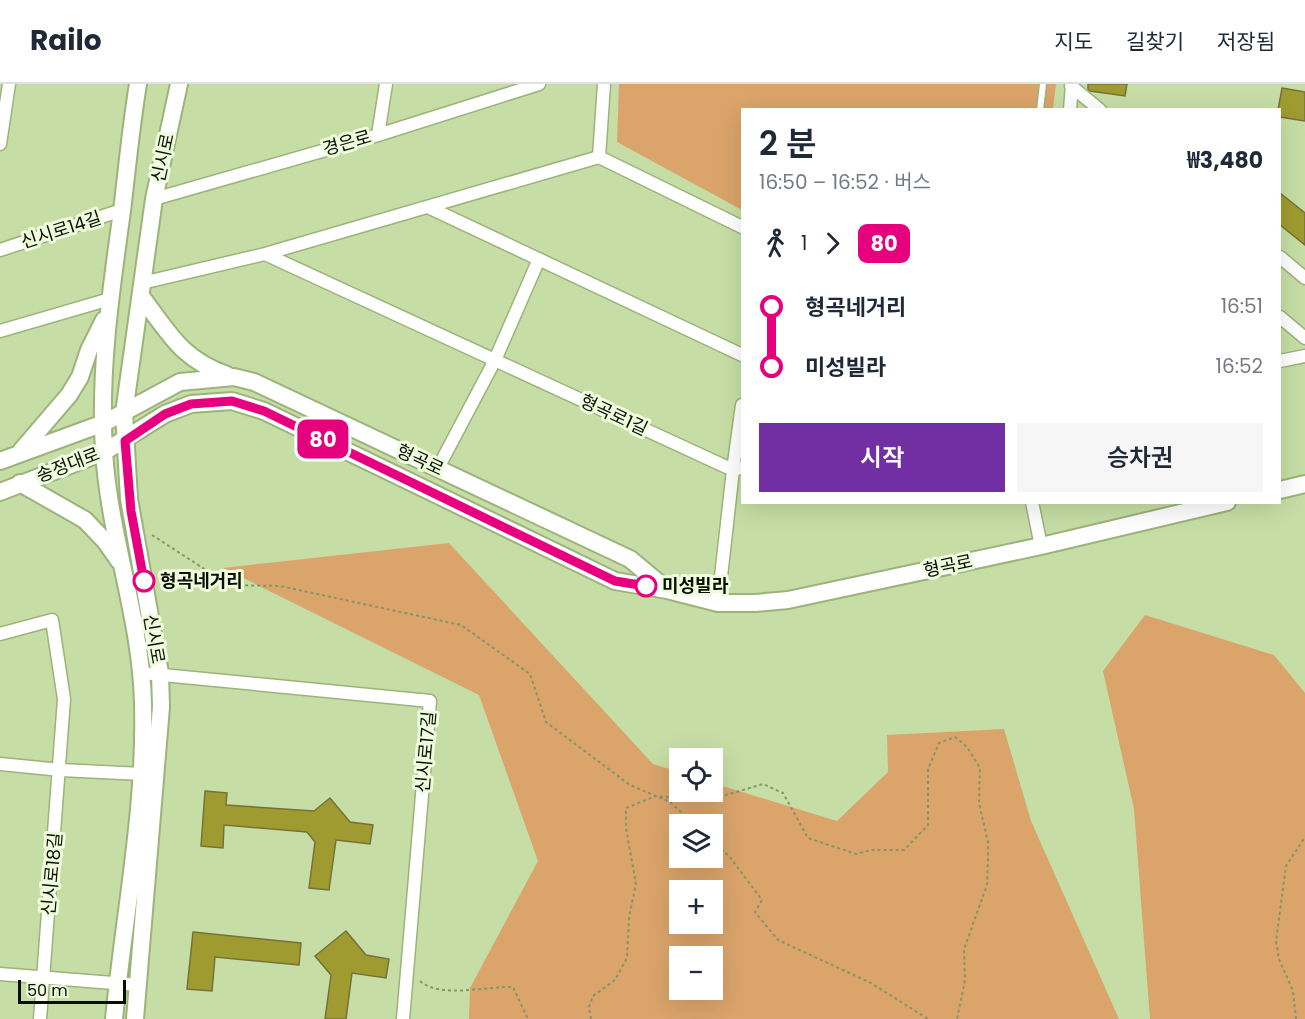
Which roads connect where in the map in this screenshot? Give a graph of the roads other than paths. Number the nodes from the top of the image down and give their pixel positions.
1 (9, 84) edge
2 (138, 84) edge
3 (179, 84) edge
4 (386, 84) edge
5 (539, 84) edge
6 (604, 84) edge
7 (1043, 84) edge
8 (1072, 85) edge
9 (1040, 108) edge
10 (1070, 108) edge
11 (1098, 108) edge
12 (378, 135) junction
13 (0, 144) edge
14 (599, 157) junction
15 (154, 199) junction
16 (428, 207) junction
17 (122, 210) junction
18 (741, 227) edge
19 (0, 250) edge
20 (266, 254) junction
21 (539, 259) junction
22 (1281, 259) edge
23 (1305, 278) edge
24 (142, 290) junction
25 (109, 307) junction
26 (1281, 318) edge
27 (0, 331) edge
28 (1305, 338) edge
29 (741, 355) edge
30 (1305, 356) edge
31 (495, 360) junction
32 (1281, 361) edge
33 (234, 377) junction
34 (161, 392) joint
35 (124, 412) junction
36 (165, 414) joint
37 (741, 421) edge
38 (104, 423) junction
39 (125, 441) junction
40 (104, 452) junction
41 (18, 454) junction
42 (0, 461) edge
43 (438, 468) junction
44 (738, 469) edge
45 (20, 483) junction
46 (1305, 484) edge
47 (1281, 490) edge
48 (0, 492) edge
49 (1032, 504) edge
50 (1219, 504) edge
51 (1041, 546) junction
52 (125, 569) junction
53 (667, 590) junction
54 (718, 603) junction
55 (0, 634) edge
56 (142, 673) junction
57 (160, 674) junction
58 (0, 764) edge
59 (61, 770) junction
60 (142, 774) junction
61 (0, 974) edge
62 (43, 979) junction
63 (118, 984) junction
64 (138, 986) junction
65 (40, 1019) edge
66 (114, 1019) edge
67 (135, 1019) edge
68 (404, 1019) edge

1 - 13 street
2 - 17 street, 신시로
3 - 15 street, 신시로
4 - 12 street
5 - 12 street, 경은로
6 - 14 street
7 - 9 lane
8 - 10 street
8 - 11 street
12 - 15 street, 경은로
14 - 16 street
14 - 18 street
15 - 24 street, 신시로
16 - 20 street
16 - 21 street
17 - 19 street, 신시로14길
17 - 25 street, 신시로
20 - 24 street
20 - 31 street
21 - 29 street
21 - 31 street
22 - 23 street
24 - 33 street
24 - 35 street, 신시로
25 - 27 street
25 - 38 street, 신시로
25 - 41 street
26 - 28 street
30 - 32 street
31 - 43 street
31 - 44 street, 형곡로1길
33 - 34 street, 형곡로
33 - 43 street, 형곡로
34 - 35 street, 송정대로
35 - 38 street, 송정대로
35 - 39 street, 신시로
36 - 39 street, 송정대로
36 - 53 street, 형곡로
37 - 44 street
38 - 40 street, 신시로
38 - 41 street, 송정대로
39 - 40 street, 송정대로
39 - 57 street, 신시로
40 - 45 street, 송정대로
40 - 52 street, 신시로
41 - 42 street, 송정대로
43 - 53 street, 형곡로
44 - 54 street
45 - 48 street, 송정대로
45 - 52 street
46 - 47 street
49 - 51 street
50 - 51 street, 형곡로
51 - 54 street, 형곡로
52 - 56 street, 신시로
53 - 54 street, 형곡로
55 - 59 street, 신시로18길
56 - 57 street, 신시로17길
56 - 60 street, 신시로
57 - 64 street, 신시로
57 - 68 street, 신시로17길
58 - 59 street
59 - 60 street
59 - 62 street, 신시로18길
60 - 63 street, 신시로
61 - 62 street
62 - 63 street
62 - 65 street, 신시로18길
63 - 64 street
63 - 66 street, 신시로
64 - 67 street, 신시로

